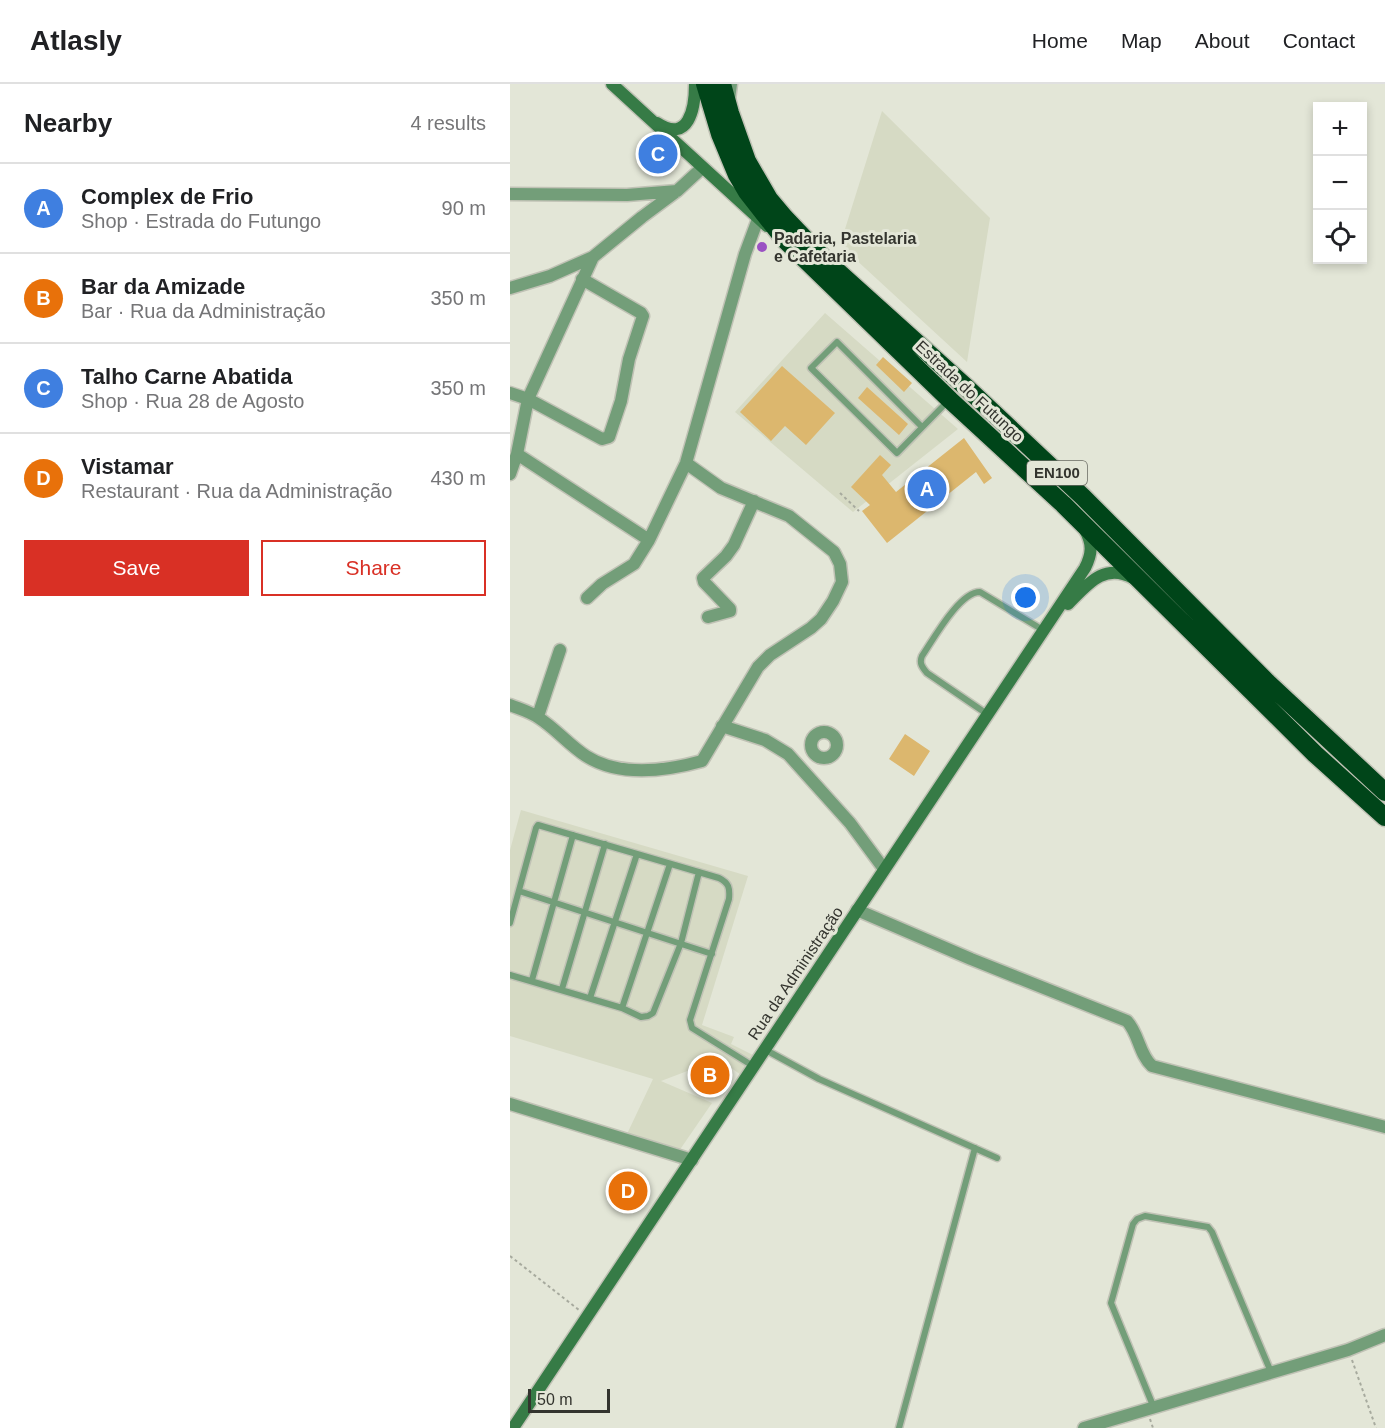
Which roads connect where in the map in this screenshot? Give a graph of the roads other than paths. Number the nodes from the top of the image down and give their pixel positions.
1 (612, 84) edge
2 (694, 84) edge
3 (705, 84) edge
4 (722, 84) edge
5 (734, 84) edge
6 (730, 113) junction
7 (645, 116) junction
8 (702, 168) junction
9 (678, 191) junction
10 (510, 194) edge
11 (758, 219) junction
12 (784, 239) junction
13 (593, 257) junction
14 (582, 279) junction
15 (510, 288) edge
16 (510, 393) edge
17 (528, 399) junction
18 (950, 400) junction
19 (922, 427) junction
20 (517, 454) junction
21 (686, 463) junction
22 (510, 474) edge
23 (754, 501) junction
24 (1063, 504) junction
25 (649, 540) junction
26 (1149, 589) junction
27 (587, 598) dead end
28 (708, 617) dead end
29 (1044, 628) junction
30 (560, 650) dead end
31 (510, 705) edge
32 (987, 714) junction
33 (538, 716) junction
34 (722, 726) junction
35 (815, 754) dead end
36 (801, 767) junction
37 (1385, 792) edge
38 (1385, 817) edge
39 (573, 835) junction
40 (605, 844) junction
41 (637, 854) junction
42 (670, 864) junction
43 (884, 869) junction
44 (699, 872) junction
45 (519, 891) junction
46 (554, 901) junction
47 (857, 910) junction
48 (585, 912) junction
49 (615, 921) junction
50 (510, 923) edge
51 (647, 932) junction
52 (681, 943) junction
53 (712, 954) junction
54 (510, 975) edge
55 (532, 980) junction
56 (562, 990) junction
57 (591, 998) junction
58 (622, 1008) junction
59 (764, 1049) junction
60 (753, 1066) junction
61 (510, 1104) edge
62 (1385, 1127) edge
63 (975, 1148) junction
64 (997, 1158) dead end
65 (692, 1160) junction
66 (1385, 1335) edge
67 (1271, 1372) junction
68 (1154, 1408) junction
69 (513, 1425) edge
70 (899, 1428) edge
71 (1084, 1428) edge

1 - 7 street
2 - 7 street
3 - 12 highway, Estrada do Futungo / EN100
4 - 6 highway, Estrada do Futungo / EN100
5 - 6 lane
6 - 37 highway, Estrada do Futungo / EN100
7 - 8 street
8 - 9 street
8 - 11 street
9 - 10 street
9 - 13 street
11 - 12 street
11 - 21 street
12 - 18 highway, Estrada do Futungo / EN100
13 - 14 street
13 - 15 street
14 - 17 street
14 - 17 street
16 - 17 street
17 - 20 street
18 - 19 lane
18 - 24 highway, Estrada do Futungo / EN100
19 - 19 lane
20 - 22 street
20 - 25 street
21 - 23 street
21 - 25 street
23 - 28 street
23 - 34 street
24 - 26 highway, Estrada do Futungo / EN100
24 - 29 street
25 - 27 street
26 - 29 street
26 - 38 highway, Estrada do Futungo / EN100
29 - 32 street, Rua da Administração
29 - 32 lane
30 - 33 street
31 - 33 street
32 - 43 street, Rua da Administração
33 - 34 street
34 - 36 street
35 - 36 street
36 - 43 street
39 - 40 lane
39 - 45 lane
39 - 46 lane
40 - 41 lane
40 - 48 lane
41 - 42 lane
41 - 49 lane
42 - 44 lane
42 - 51 lane
43 - 47 street, Rua da Administração
44 - 52 lane
44 - 53 lane
45 - 46 lane
45 - 50 lane
46 - 48 lane
46 - 55 lane
47 - 59 street, Rua da Administração
47 - 62 street
48 - 49 lane
48 - 56 lane
49 - 51 lane
49 - 57 lane
51 - 52 lane
51 - 58 lane
52 - 53 lane
52 - 58 lane
53 - 60 lane
54 - 55 lane
55 - 56 lane
56 - 57 lane
57 - 58 lane
59 - 60 street, Rua da Administração
59 - 63 lane
60 - 65 street, Rua da Administração
61 - 65 street
63 - 64 lane
63 - 70 lane
65 - 69 street, Rua da Administração
66 - 67 street
67 - 68 street
67 - 68 lane
68 - 71 street

